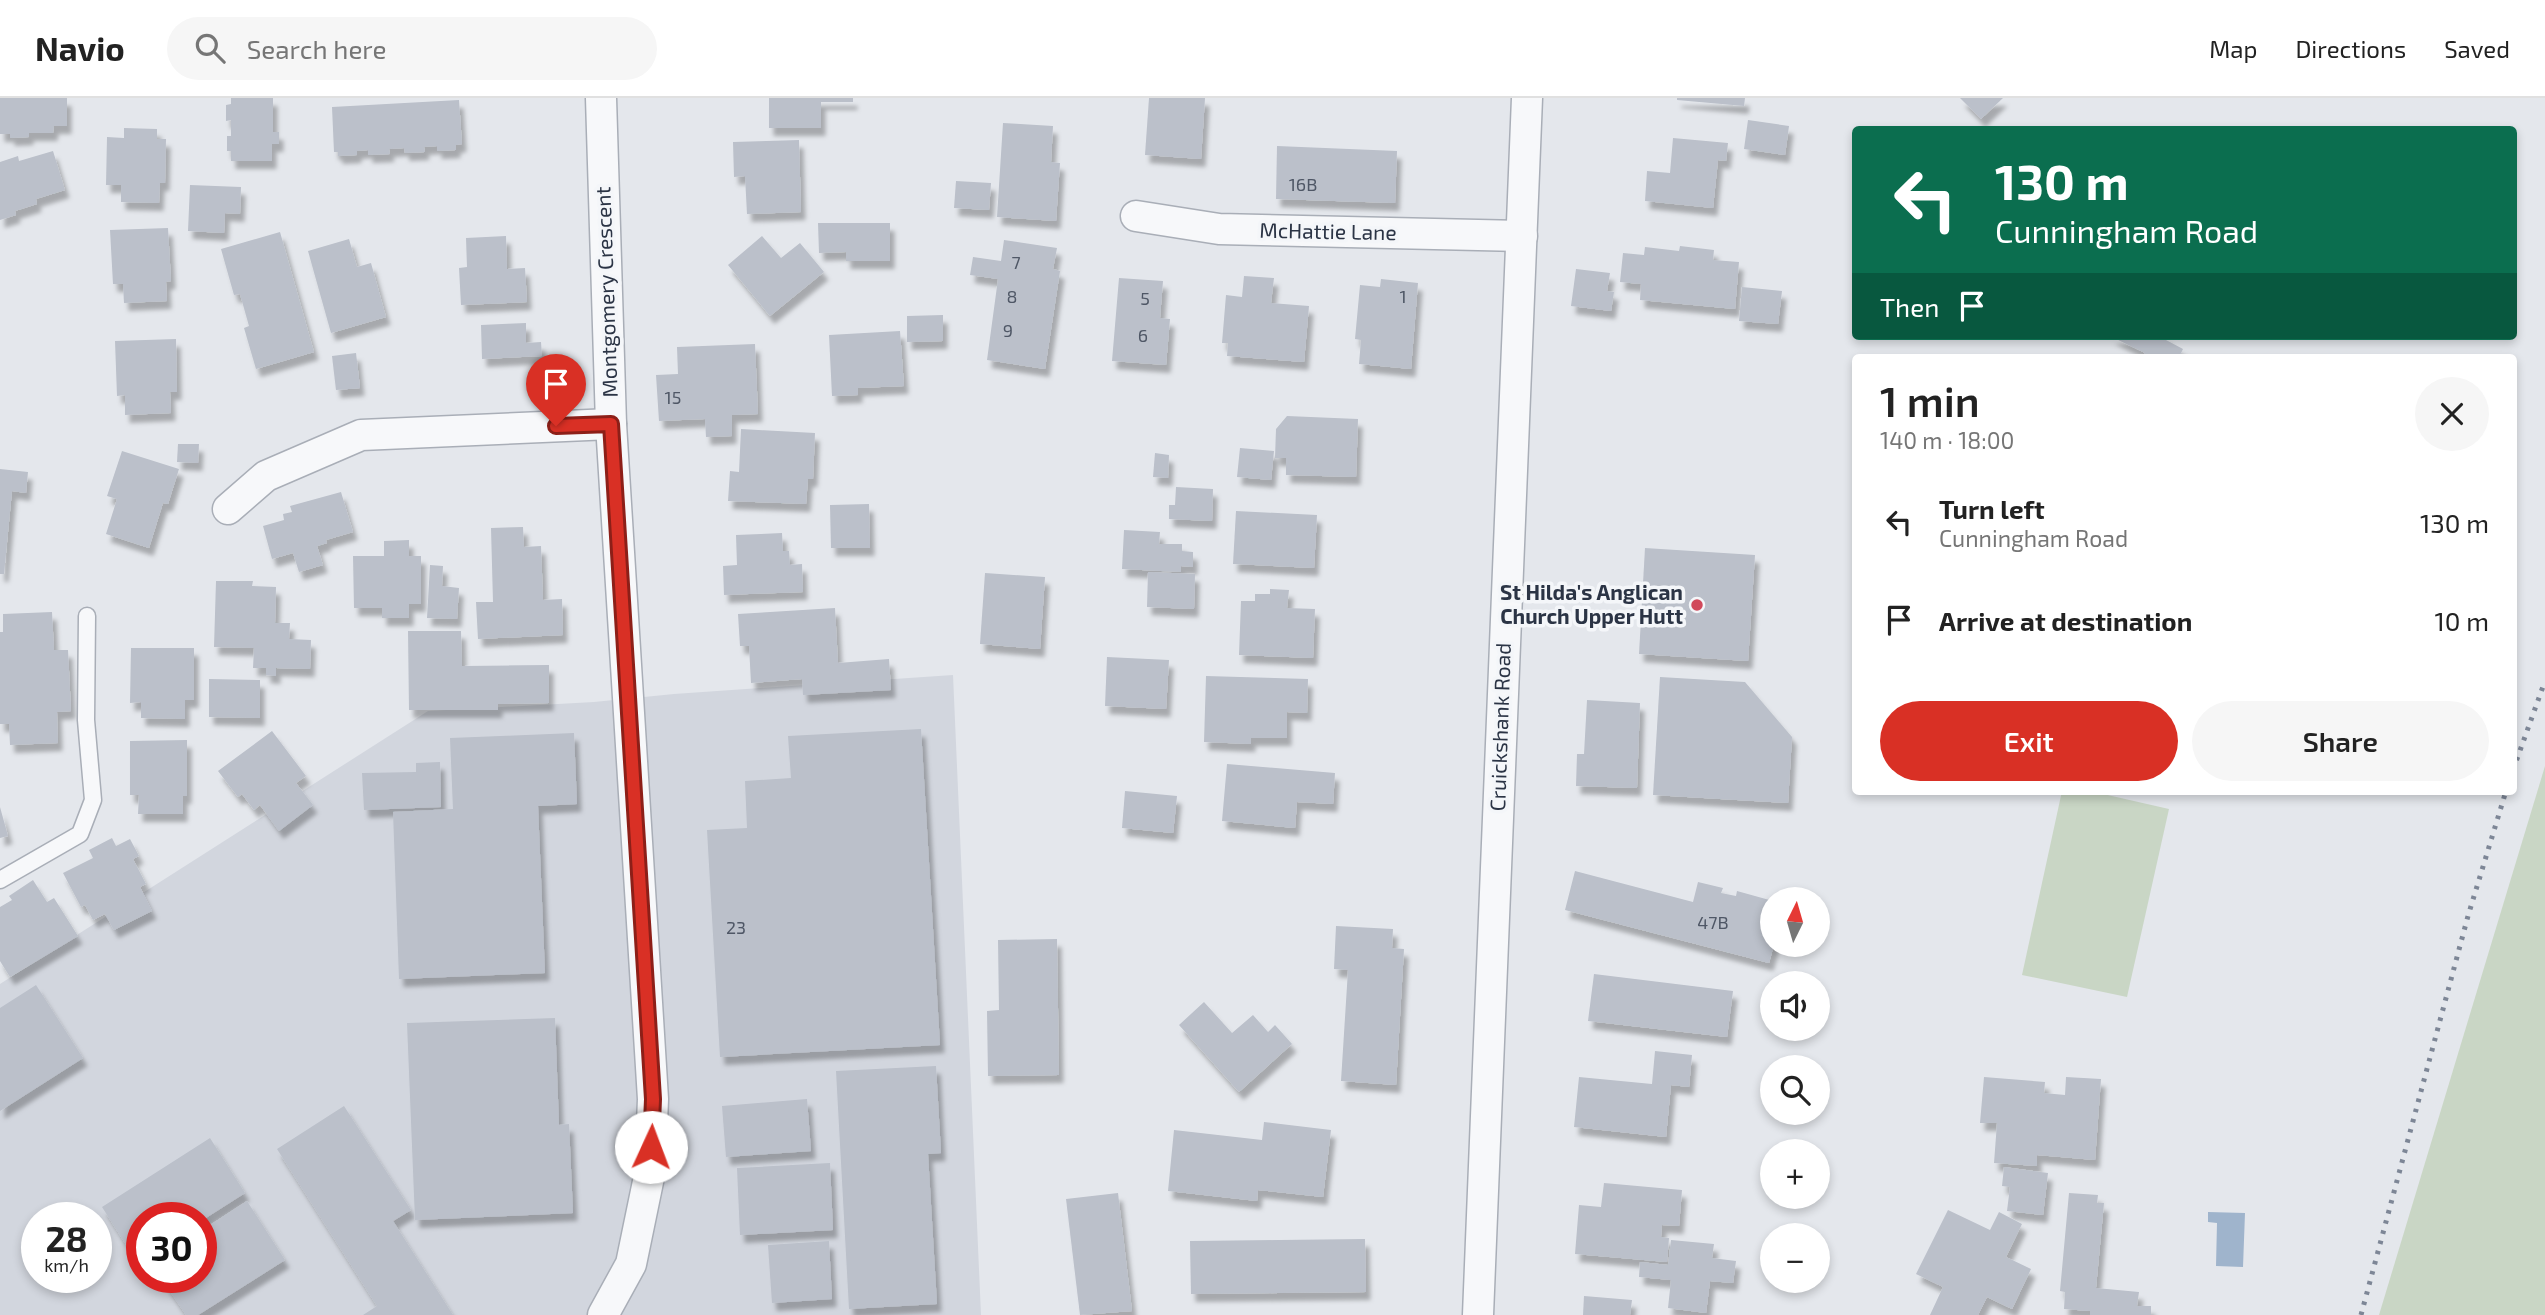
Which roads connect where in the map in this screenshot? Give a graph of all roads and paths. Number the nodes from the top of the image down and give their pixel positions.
1 (601, 98) edge
2 (1527, 98) edge
3 (1136, 216) dead end
4 (1522, 236) junction
5 (611, 424) junction
6 (228, 509) dead end
7 (87, 616) dead end
8 (0, 880) edge
9 (603, 1315) edge
10 (1478, 1315) edge

1 - 5 street, Montgomery Crescent
2 - 4 street, Cruickshank Road
3 - 4 street, McHattie Lane
4 - 10 street, Cruickshank Road
5 - 6 street
5 - 9 street, Montgomery Crescent
7 - 8 lane

